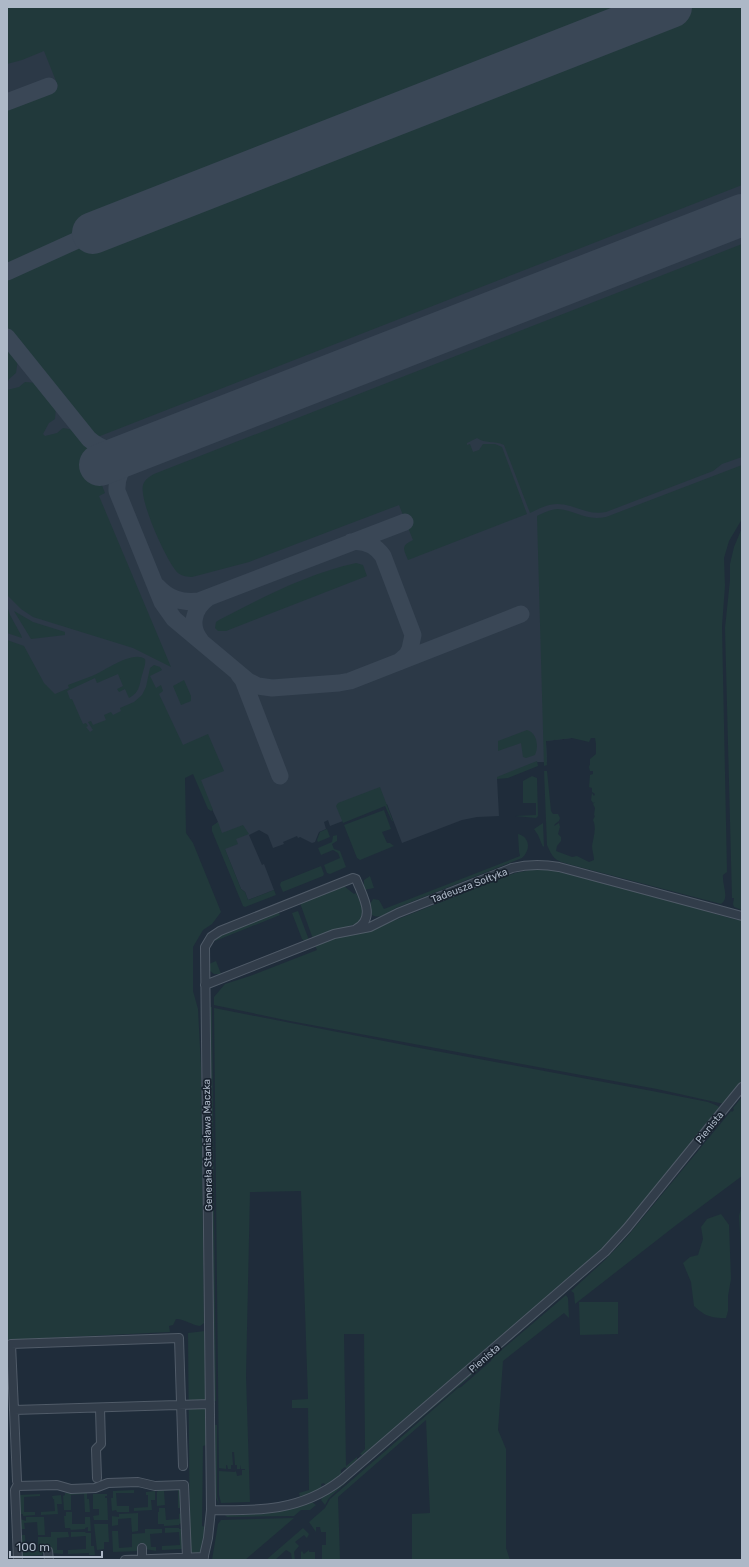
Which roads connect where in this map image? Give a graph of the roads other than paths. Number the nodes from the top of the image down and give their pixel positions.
1 (367, 914) junction
2 (742, 916) edge
3 (386, 919) junction
4 (356, 929) junction
5 (205, 984) junction
6 (742, 1087) edge
7 (210, 1404) junction
8 (181, 1405) junction
9 (100, 1408) junction
10 (14, 1410) junction
11 (183, 1466) dead end
12 (98, 1478) dead end
13 (17, 1481) dead end
14 (211, 1510) junction
15 (142, 1548) dead end
16 (48, 1551) dead end
17 (187, 1557) junction
18 (204, 1558) edge
19 (142, 1559) edge
20 (169, 1559) edge
21 (18, 1560) edge
22 (49, 1560) edge
23 (125, 1560) edge

1 - 3 street
1 - 4 street
1 - 5 street, Generała Stanisława Maczka
2 - 3 street, Tadeusza Sołtyka
3 - 4 street, Tadeusza Sołtyka
4 - 5 street, Tadeusza Sołtyka
5 - 7 street, Generała Stanisława Maczka
6 - 14 street, Pienista
7 - 8 street
7 - 14 street, Generała Stanisława Maczka
8 - 9 street
8 - 10 street
8 - 11 street
9 - 10 street
9 - 12 street
10 - 13 street
14 - 18 street
15 - 19 street
16 - 22 street
17 - 18 street
17 - 20 street
17 - 21 street
19 - 20 street
19 - 23 street

